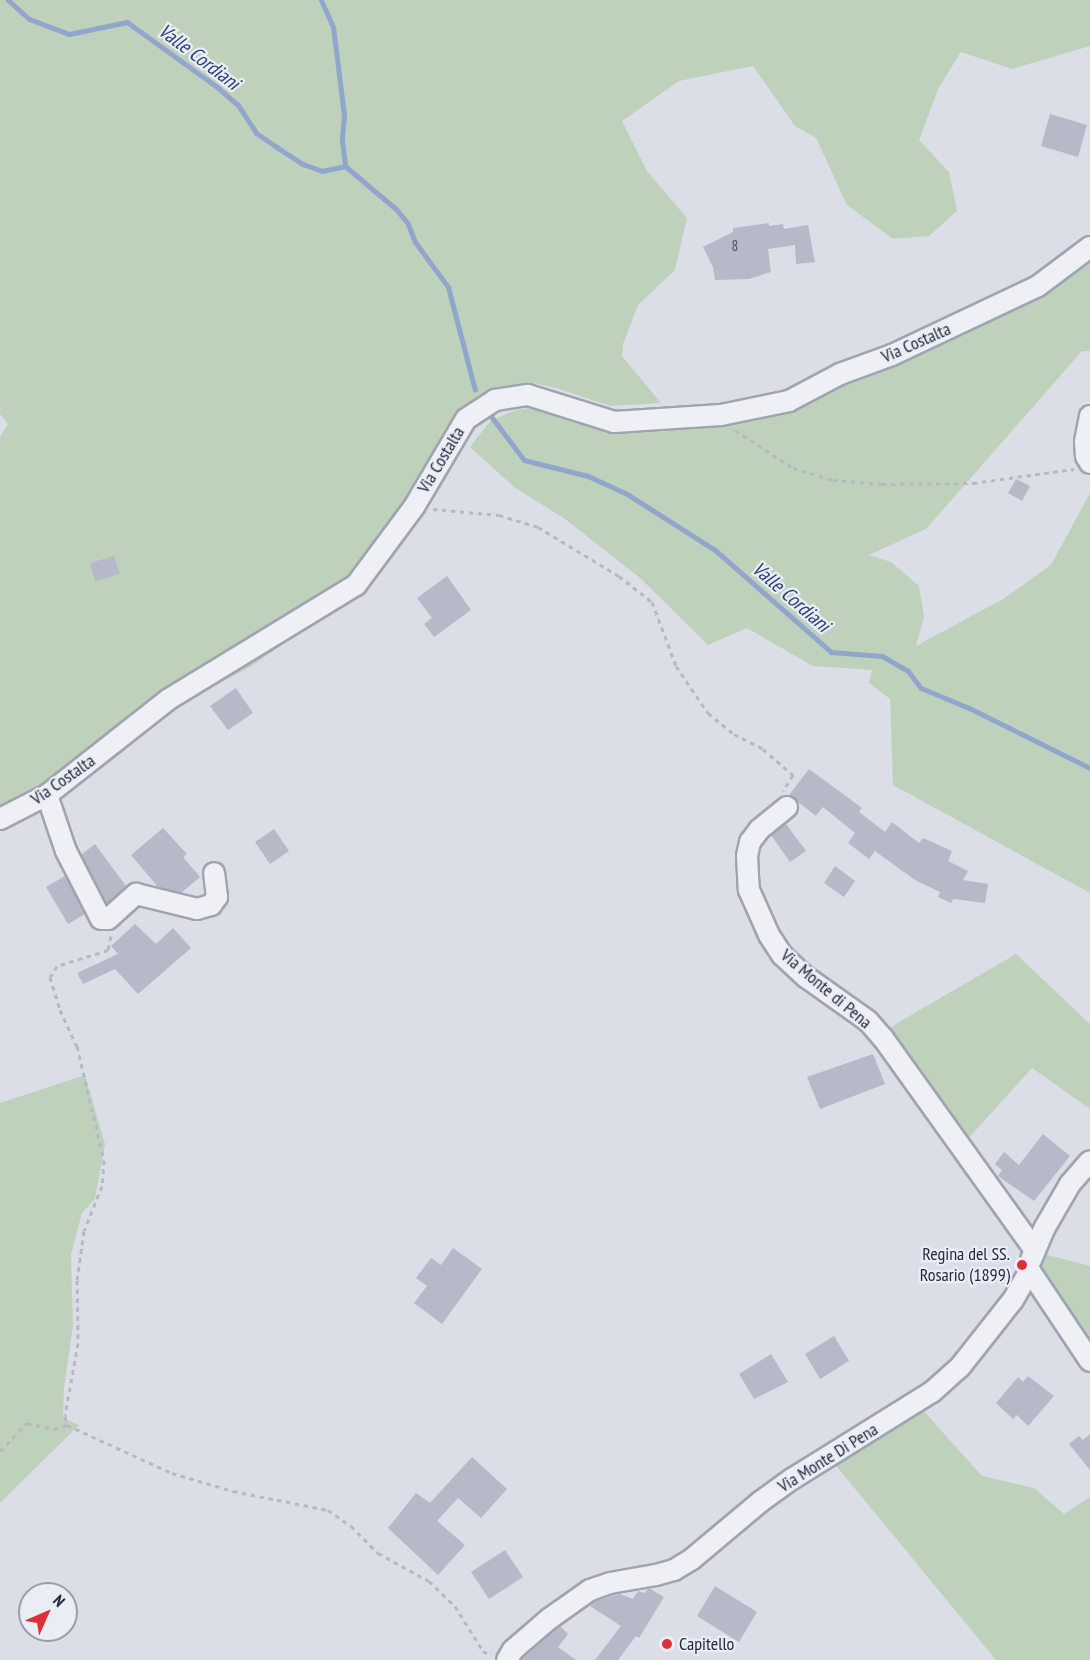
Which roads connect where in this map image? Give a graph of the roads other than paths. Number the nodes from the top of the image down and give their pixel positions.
1 (1090, 247) edge
2 (1090, 416) edge
3 (1085, 465) edge
4 (47, 795) junction
5 (787, 807) road end
6 (0, 819) edge
7 (214, 873) dead end
8 (1090, 1161) edge
9 (1035, 1250) junction
10 (1030, 1271) junction
11 (1090, 1361) edge
12 (507, 1660) edge

1 - 4 street, Via Costalta
2 - 3 street
4 - 6 street, Via Costalta
4 - 7 street
5 - 9 street, Via Monte di Pena
8 - 9 street
9 - 10 street
10 - 11 street
10 - 12 street, Via Monte Di Pena

